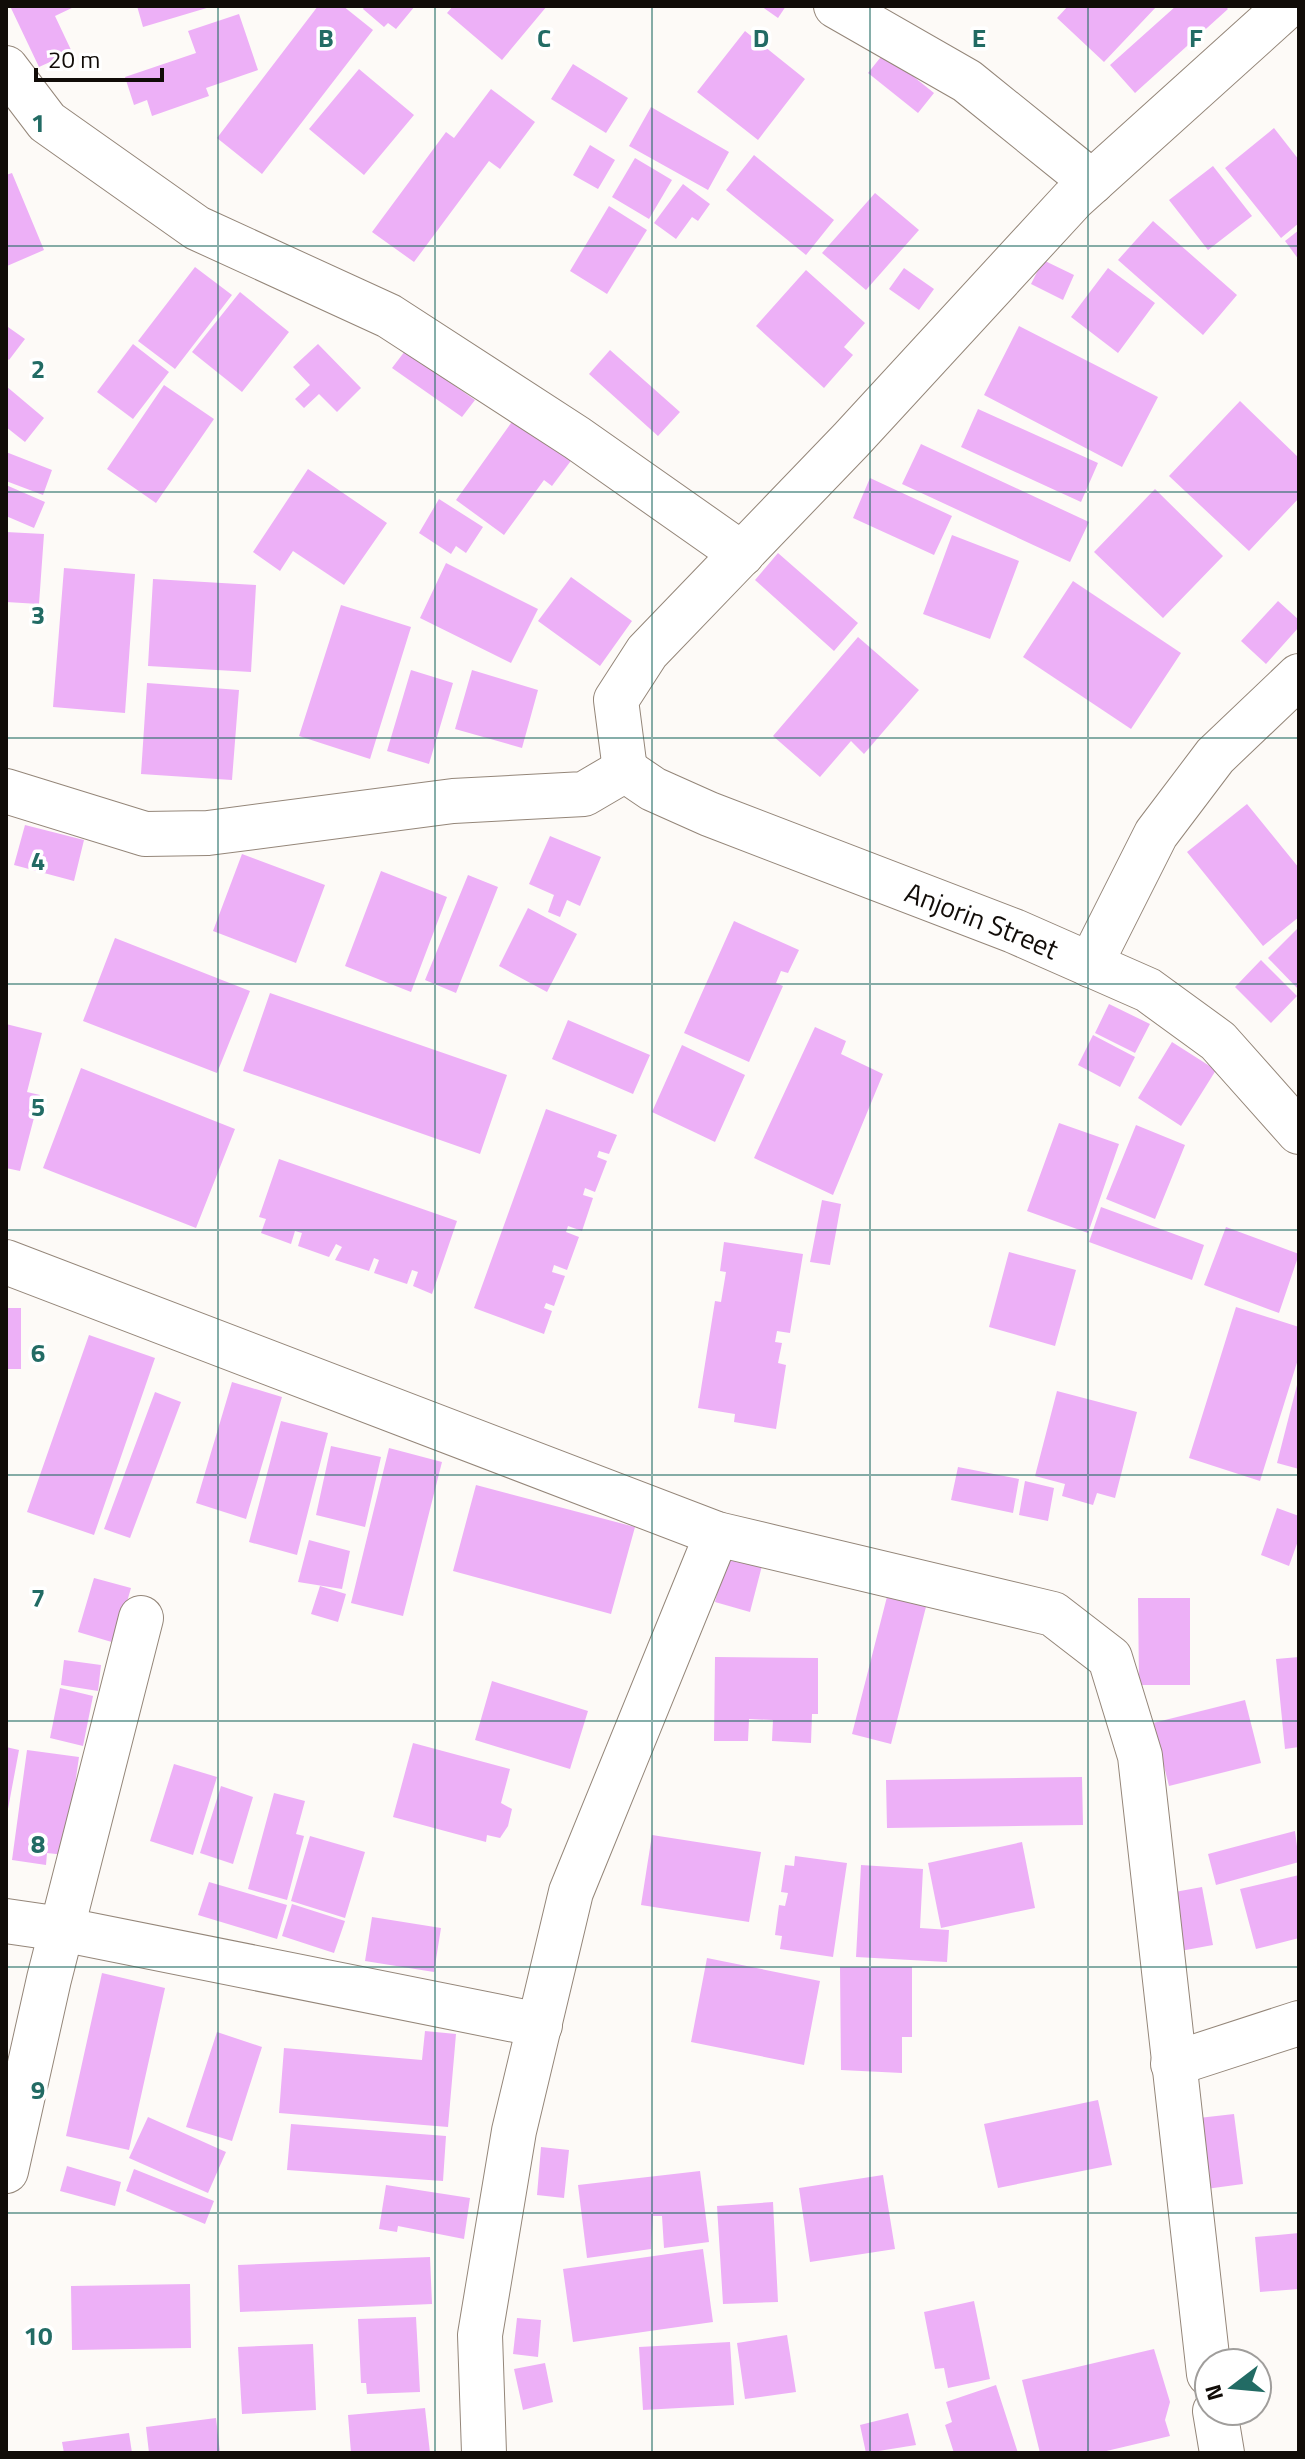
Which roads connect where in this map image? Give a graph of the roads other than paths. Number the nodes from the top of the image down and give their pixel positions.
1 (836, 6) edge
2 (1287, 6) edge
3 (6, 68) edge
4 (1092, 182) junction
5 (742, 554) junction
6 (1299, 676) edge
7 (625, 770) junction
8 (6, 791) edge
9 (1090, 965) junction
10 (1299, 1132) edge
11 (6, 1262) edge
12 (717, 1534) junction
13 (141, 1618) dead end
14 (6, 1921) edge
15 (61, 1929) junction
16 (1299, 2023) edge
17 (540, 2025) junction
18 (1173, 2064) junction
19 (6, 2171) edge
20 (1206, 2347) edge
21 (1218, 2427) edge
22 (484, 2453) edge
23 (1222, 2453) edge

1 - 4 street
2 - 4 street
3 - 5 street
4 - 5 street
5 - 7 street
6 - 9 street
7 - 8 street
7 - 9 street, Anjorin Street
9 - 10 street, Anjorin Street
11 - 12 street
12 - 17 street
12 - 18 street
13 - 15 street
14 - 15 street
15 - 17 street
15 - 19 street
16 - 18 street
17 - 22 street
18 - 20 street
21 - 23 street

